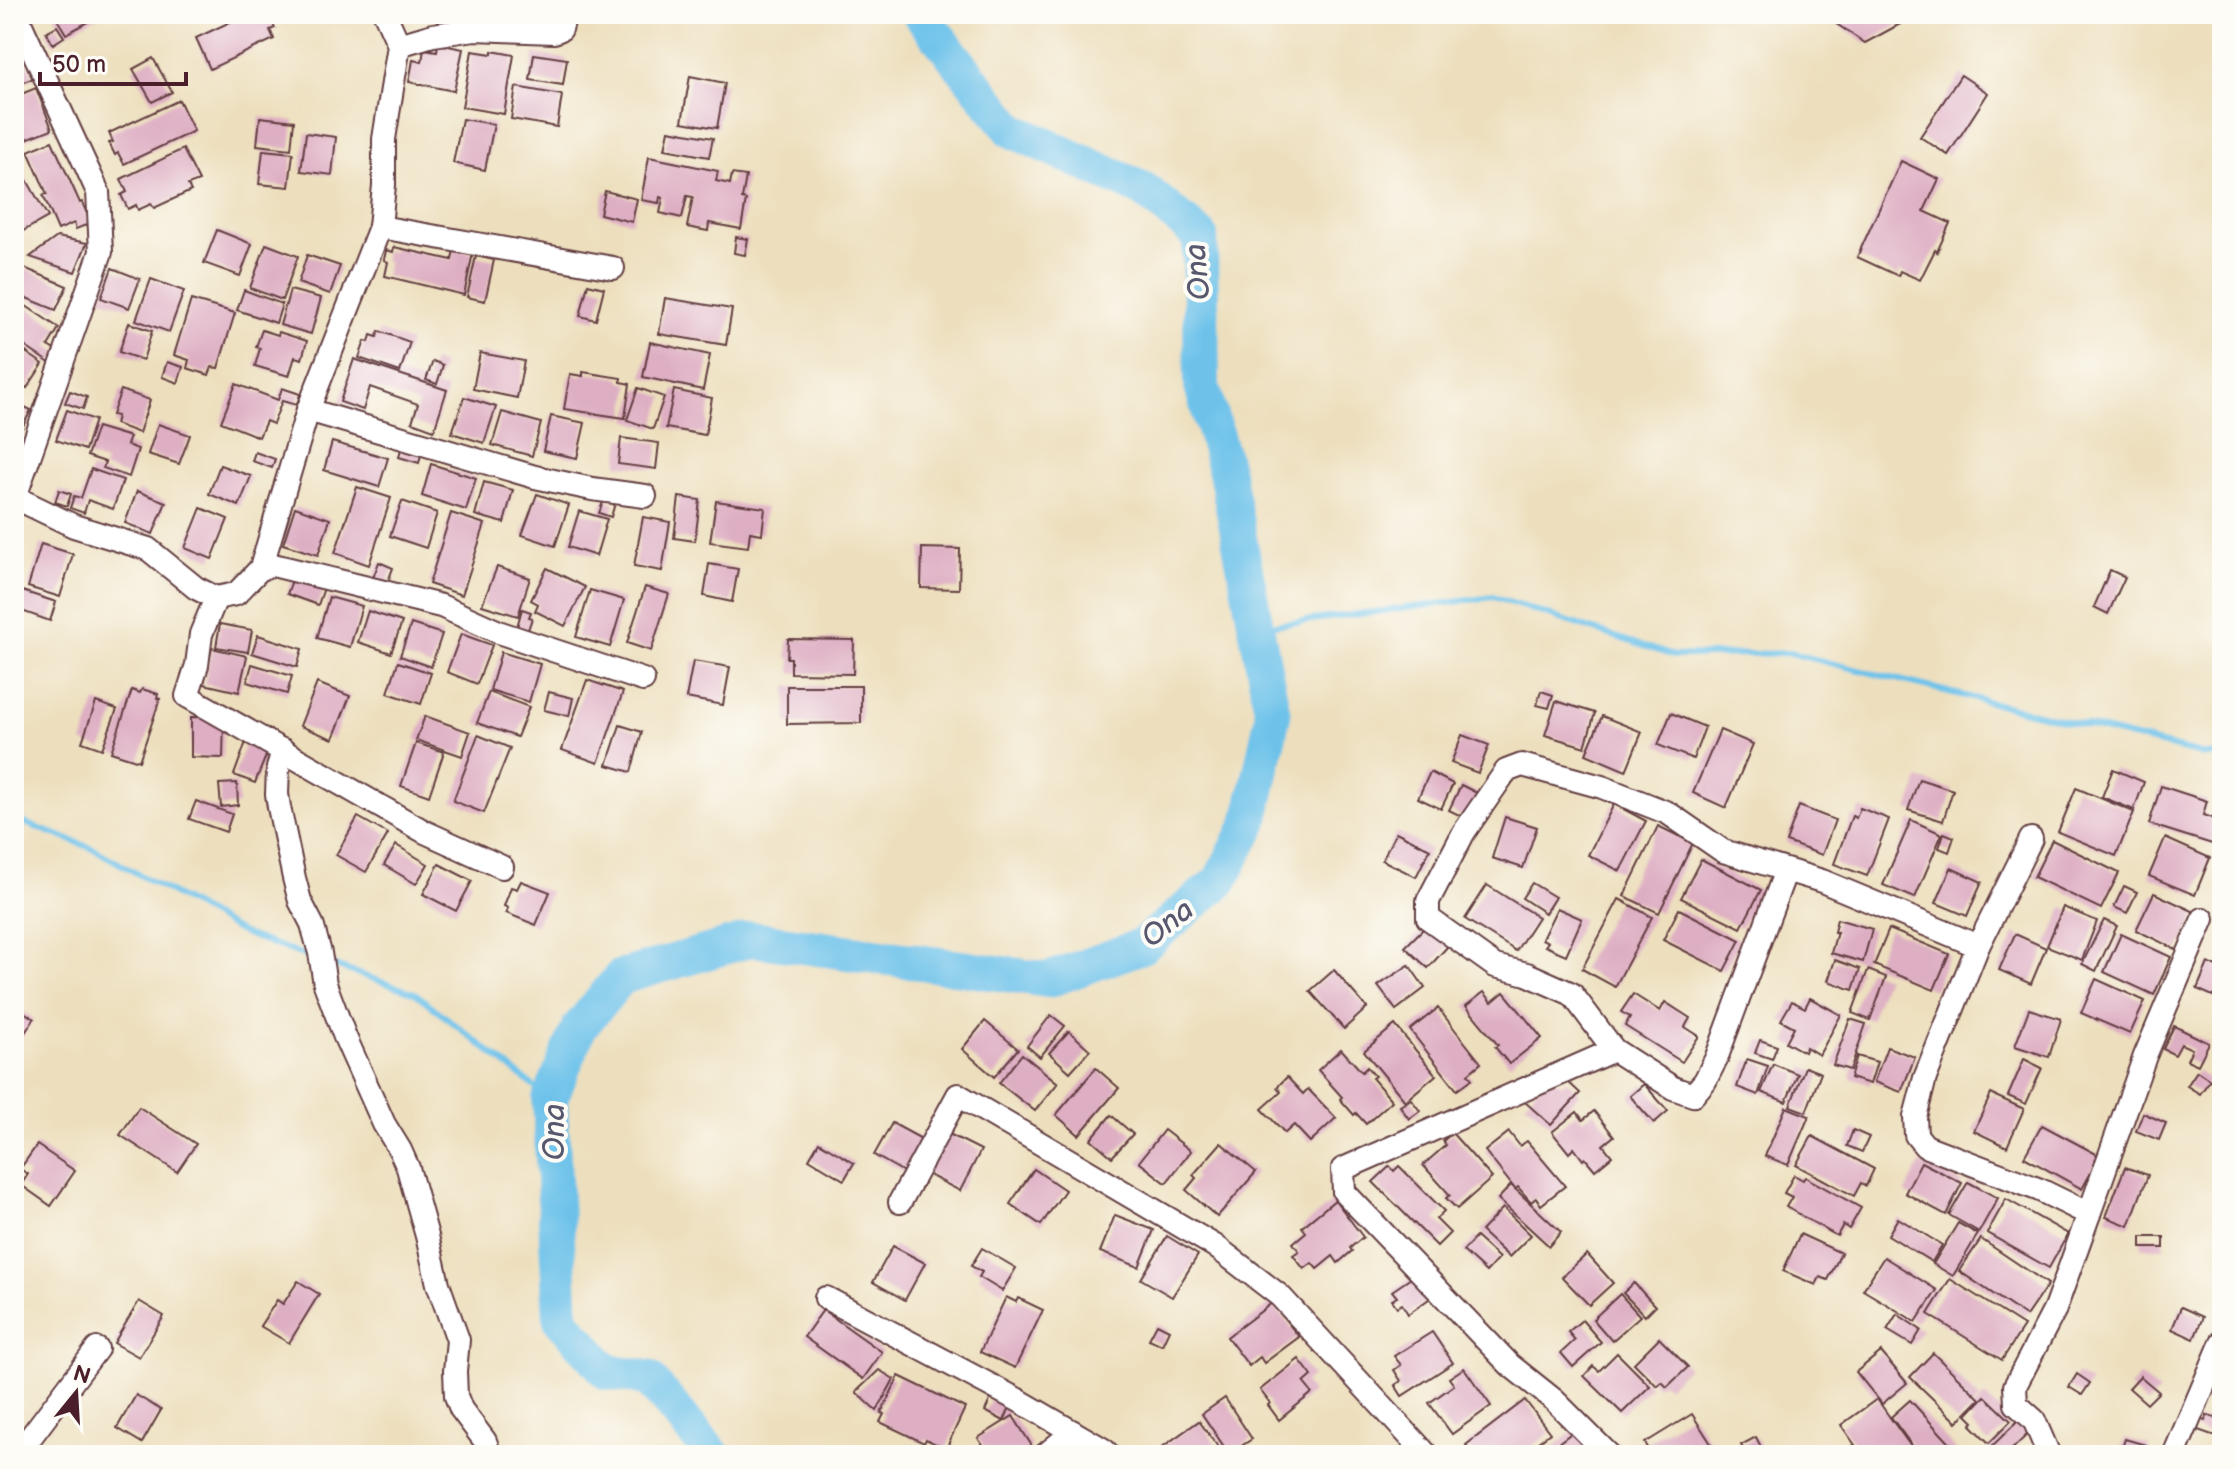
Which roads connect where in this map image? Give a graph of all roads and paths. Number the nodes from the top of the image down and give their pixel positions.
1 (16, 14) edge
2 (385, 14) edge
3 (565, 14) edge
4 (399, 45) junction
5 (380, 227) junction
6 (613, 268) dead end
7 (308, 410) junction
8 (645, 496) dead end
9 (15, 497) edge
10 (261, 568) junction
11 (216, 598) junction
12 (643, 680) dead end
13 (283, 750) junction
14 (2031, 839) dead end
15 (502, 867) dead end
16 (1786, 870) junction
17 (2203, 919) dead end
18 (1978, 946) junction
19 (1614, 1050) junction
20 (900, 1202) dead end
21 (2089, 1214) junction
22 (826, 1298) dead end
23 (2222, 1342) edge
24 (97, 1349) dead end
25 (1073, 1432) junction
26 (17, 1455) edge
27 (490, 1455) edge
28 (1045, 1455) edge
29 (1109, 1455) edge
30 (1427, 1455) edge
31 (1609, 1455) edge
32 (2049, 1455) edge
33 (2174, 1455) edge

1 - 9 street
2 - 4 street
3 - 4 street
4 - 5 street
5 - 6 street
5 - 7 street
7 - 8 street
7 - 10 street
9 - 11 street
10 - 11 street
10 - 12 street
11 - 13 street
13 - 15 street
13 - 27 street
14 - 18 street
16 - 18 street
16 - 19 street
16 - 19 street
17 - 21 street
18 - 21 street
19 - 31 street
20 - 30 street
21 - 32 street
22 - 25 street
23 - 33 street
24 - 26 street
25 - 28 street
25 - 29 street

